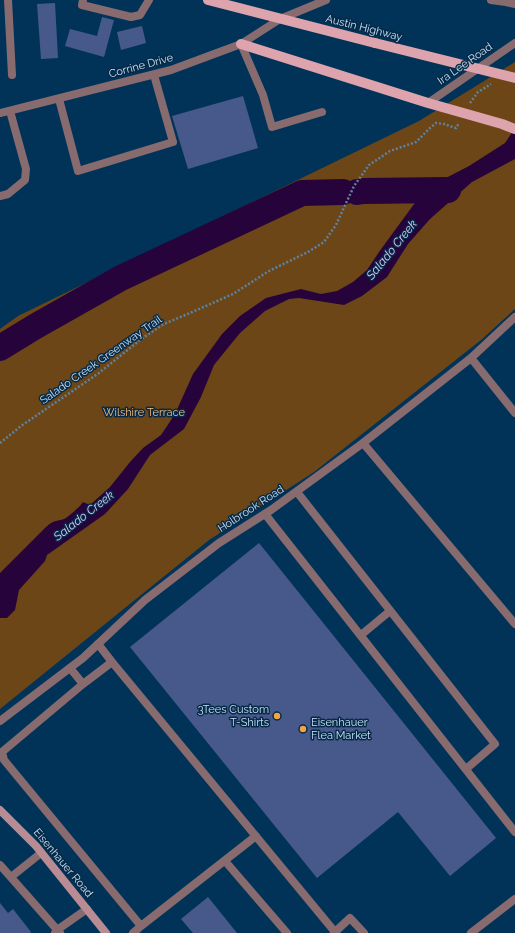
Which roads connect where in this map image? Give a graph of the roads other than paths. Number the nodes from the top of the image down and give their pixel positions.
1 (8, 0) edge
2 (83, 0) edge
3 (149, 0) edge
4 (208, 0) edge
5 (326, 0) edge
6 (491, 0) edge
7 (227, 3) edge
8 (515, 4) edge
9 (280, 19) junction
10 (515, 43) edge
11 (241, 44) junction
12 (154, 74) junction
13 (12, 75) dead end
14 (515, 78) edge
15 (59, 98) junction
16 (428, 103) junction
17 (10, 111) junction
18 (322, 112) dead end
19 (0, 113) edge
20 (515, 129) edge
21 (0, 196) edge
22 (515, 317) edge
23 (471, 358) junction
24 (515, 414) edge
25 (363, 443) junction
26 (297, 492) junction
27 (265, 514) junction
28 (390, 611) junction
29 (515, 624) edge
30 (361, 635) junction
31 (98, 644) junction
32 (112, 662) junction
33 (70, 668) junction
34 (83, 684) junction
35 (0, 721) edge
36 (466, 769) junction
37 (0, 810) edge
38 (515, 832) edge
39 (256, 836) junction
40 (41, 852) junction
41 (225, 861) junction
42 (0, 865) edge
43 (11, 877) junction
44 (515, 899) edge
45 (87, 909) junction
46 (141, 926) junction
47 (57, 932) edge
48 (335, 932) edge
49 (106, 933) edge
50 (133, 933) edge
51 (287, 933) edge
52 (364, 933) edge
53 (471, 933) edge

1 - 13 street
2 - 3 street
4 - 7 main road, Austin Highway
5 - 9 street
6 - 8 street
7 - 9 main road, Austin Highway
9 - 11 street, Corrine Drive
9 - 14 main road, Austin Highway, bridge
10 - 16 street, Ira Lee Road
11 - 12 street, Corrine Drive
11 - 16 main road
11 - 18 street
12 - 15 street, Corrine Drive
12 - 15 street
15 - 17 street, Corrine Drive
16 - 20 main road
17 - 19 street, Corrine Drive
17 - 21 street
22 - 23 street, Holbrook Road
23 - 24 street
23 - 25 street, Holbrook Road
25 - 26 street, Holbrook Road
25 - 29 street
26 - 27 street, Holbrook Road
26 - 28 street
27 - 30 street
27 - 31 street, Holbrook Road
28 - 30 street
28 - 36 street
30 - 36 street
31 - 32 street
31 - 33 street, Holbrook Road
32 - 34 street
32 - 39 street
33 - 34 street
33 - 35 street, Holbrook Road
34 - 46 street
36 - 38 street
37 - 40 main road, Eisenhauer Road
39 - 41 street
39 - 48 street
40 - 43 street
40 - 45 main road, Eisenhauer Road
41 - 46 street
41 - 51 street
42 - 43 street
43 - 47 street
44 - 53 street
45 - 47 street
45 - 49 main road, Eisenhauer Road
46 - 50 street
48 - 52 street

